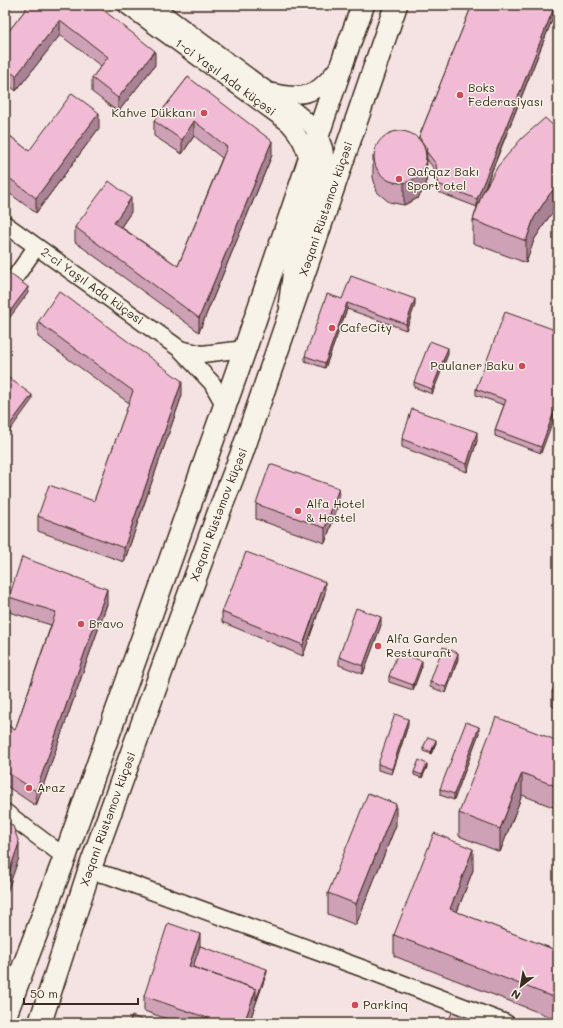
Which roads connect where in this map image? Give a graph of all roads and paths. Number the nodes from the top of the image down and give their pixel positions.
1 (126, 5) edge
2 (152, 5) edge
3 (364, 5) edge
4 (396, 5) edge
5 (344, 58) junction
6 (268, 91) junction
7 (318, 136) junction
8 (309, 162) junction
9 (5, 224) edge
10 (36, 247) junction
11 (16, 276) edge
12 (283, 334) junction
13 (180, 349) junction
14 (245, 349) junction
15 (225, 406) junction
16 (5, 812) edge
17 (66, 857) junction
18 (90, 871) junction
19 (5, 1016) edge
20 (40, 1023) edge
21 (506, 1023) edge

1 - 8 street, 1-ci Yaşıl Ada küçəsi
2 - 6 street, 1-ci Yaşıl Ada küçəsi
3 - 5 main road
4 - 12 main road, Xəqani Rüstəmov küçəsi
5 - 6 street, 1-ci Yaşıl Ada küçəsi
5 - 7 main road
6 - 7 street
7 - 8 main road
7 - 12 street
8 - 14 main road
9 - 10 street, 2-ci Yaşıl Ada küçəsi
10 - 11 street
10 - 13 street, 2-ci Yaşıl Ada küçəsi
12 - 18 main road, Xəqani Rüstəmov küçəsi
13 - 14 street, 2-ci Yaşıl Ada küçəsi
13 - 15 street, 2-ci Yaşıl Ada küçəsi
14 - 15 main road
15 - 17 main road
16 - 17 street
17 - 19 main road
18 - 20 main road, Xəqani Rüstəmov küçəsi
18 - 21 street

